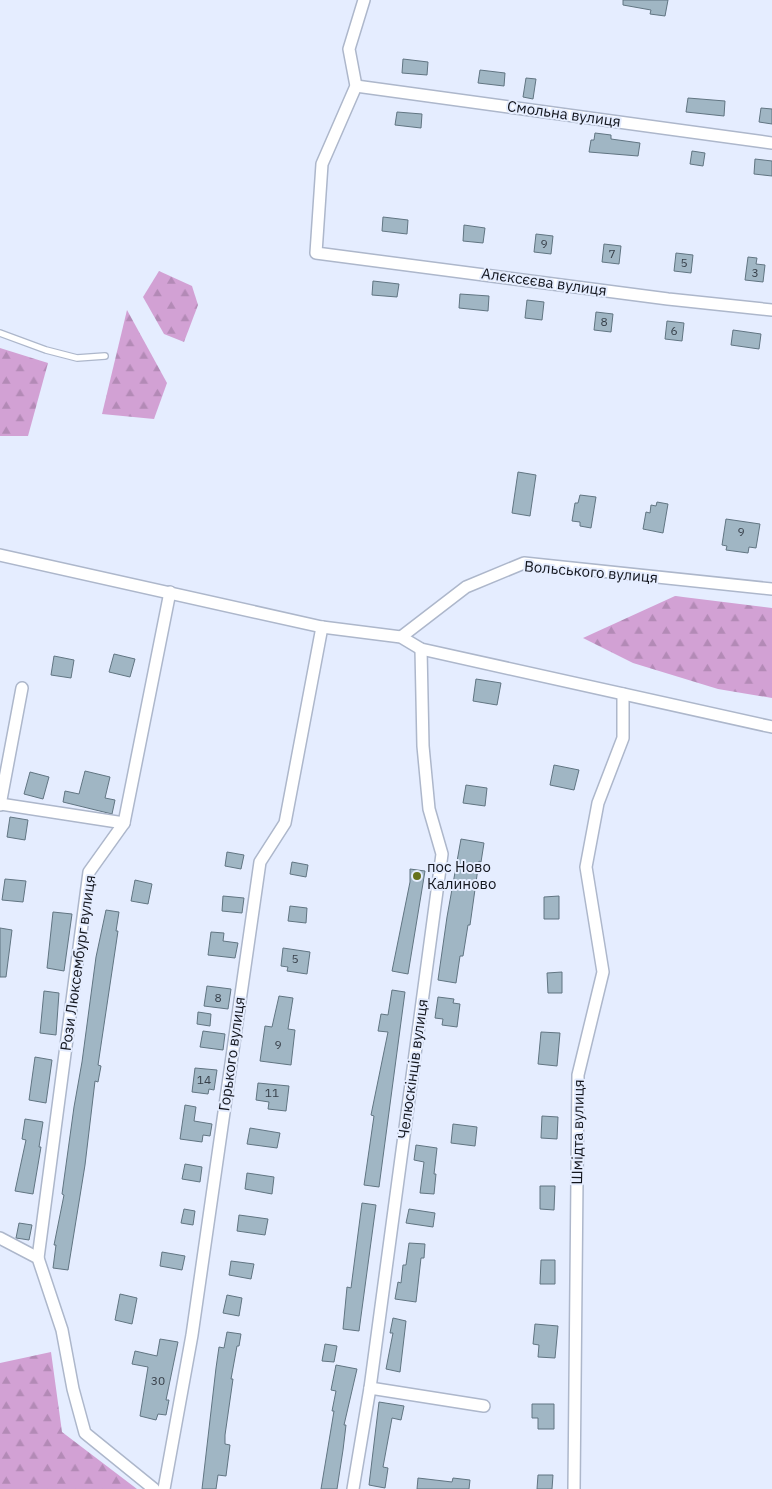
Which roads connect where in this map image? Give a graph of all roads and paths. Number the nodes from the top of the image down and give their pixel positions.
1 (364, 0) edge
2 (356, 86) junction
3 (772, 143) edge
4 (772, 310) edge
5 (0, 333) edge
6 (105, 356) dead end
7 (0, 555) edge
8 (772, 589) edge
9 (170, 592) junction
10 (322, 627) junction
11 (401, 637) junction
12 (421, 649) junction
13 (22, 688) dead end
14 (622, 694) junction
15 (772, 727) edge
16 (0, 804) edge
17 (124, 823) junction
18 (0, 1238) edge
19 (38, 1258) junction
20 (370, 1388) junction
21 (484, 1406) dead end
22 (154, 1489) edge
23 (164, 1489) edge
24 (353, 1489) edge
25 (574, 1489) edge

1 - 2 street
2 - 3 street, Смольна вулиця
2 - 4 street, Алєксєєва вулиця
5 - 6 lane
7 - 9 street
8 - 11 street, Вольського вулиця
9 - 10 street
9 - 17 street, Рози Люксембург вулиця
10 - 11 street
10 - 23 street, Горького вулиця
11 - 12 street
12 - 14 street
12 - 20 street, Челюскінців вулиця
13 - 16 street
14 - 15 street
14 - 25 street, Шмідта вулиця
16 - 17 street
17 - 19 street, Рози Люксембург вулиця
18 - 19 street
19 - 22 street
20 - 21 street
20 - 24 street, Челюскінців вулиця

